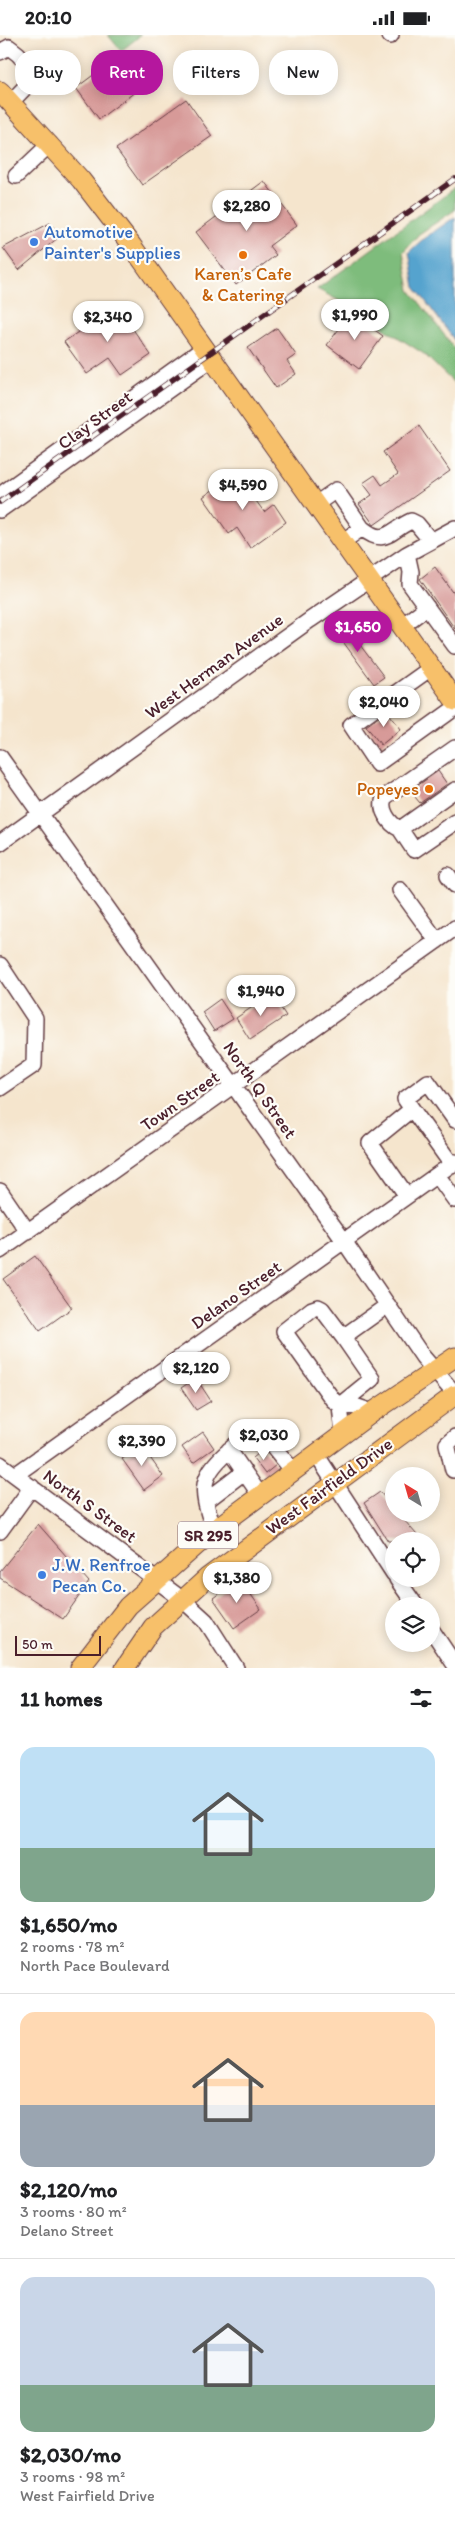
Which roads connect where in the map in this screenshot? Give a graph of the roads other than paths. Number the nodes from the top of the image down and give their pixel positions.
1 (0, 52) edge
2 (6, 97) edge
3 (50, 144) junction
4 (16, 176) dead end
5 (208, 354) junction
6 (0, 495) edge
7 (316, 504) junction
8 (0, 511) edge
9 (362, 528) junction
10 (455, 528) edge
11 (431, 541) junction
12 (342, 542) junction
13 (407, 554) junction
14 (369, 580) junction
15 (426, 607) junction
16 (402, 626) junction
17 (455, 646) edge
18 (431, 668) junction
19 (455, 701) edge
20 (455, 708) edge
21 (455, 748) edge
22 (0, 757) edge
23 (455, 790) edge
24 (41, 814) junction
25 (455, 822) edge
26 (400, 829) junction
27 (0, 843) edge
28 (400, 890) dead end
29 (455, 928) edge
30 (437, 941) junction
31 (0, 965) edge
32 (234, 1086) junction
33 (0, 1088) edge
34 (412, 1109) junction
35 (455, 1120) edge
36 (453, 1164) edge
37 (438, 1175) junction
38 (0, 1191) edge
39 (408, 1196) junction
40 (455, 1200) edge
41 (28, 1232) junction
42 (344, 1241) junction
43 (0, 1251) edge
44 (388, 1305) junction
45 (343, 1337) junction
46 (455, 1357) edge
47 (435, 1371) junction
48 (455, 1394) edge
49 (340, 1405) junction
50 (373, 1413) junction
51 (343, 1435) junction
52 (455, 1437) edge
53 (229, 1450) junction
54 (316, 1454) junction
55 (453, 1463) edge
56 (0, 1464) edge
57 (293, 1471) junction
58 (244, 1472) junction
59 (15, 1475) junction
60 (336, 1483) junction
61 (32, 1487) junction
62 (260, 1495) junction
63 (206, 1501) junction
64 (214, 1530) junction
65 (0, 1531) edge
66 (385, 1562) edge
67 (159, 1579) junction
68 (183, 1599) junction
69 (440, 1642) edge
70 (455, 1665) edge
71 (127, 1667) edge
72 (80, 1668) edge
73 (236, 1668) edge

1 - 2 street
2 - 3 main road
3 - 4 street
3 - 5 main road
5 - 6 street, Clay Street
5 - 7 main road
5 - 8 street, Clay Street
7 - 9 street
7 - 12 main road
9 - 11 street
9 - 12 street
10 - 11 street, West Herman Avenue
11 - 13 street, West Herman Avenue
12 - 14 main road
13 - 14 street, West Herman Avenue
13 - 15 street
14 - 16 main road
14 - 24 street, West Herman Avenue
15 - 16 street
15 - 17 street
16 - 18 main road
18 - 19 main road
18 - 20 street
21 - 26 street
22 - 24 street, North Q Street
23 - 26 street
24 - 27 street, West Herman Avenue
24 - 32 street, North Q Street
25 - 26 street
28 - 30 street
29 - 30 street, Town Street
30 - 32 street, Town Street
31 - 33 street
32 - 41 street, Town Street
32 - 42 street, North Q Street
34 - 35 street
34 - 36 street
34 - 39 street
36 - 37 street, Delano Street
37 - 39 street, Delano Street
37 - 40 street
38 - 41 street
39 - 42 street, Delano Street
41 - 43 street, Town Street
42 - 44 street, North Q Street
42 - 59 street, Delano Street
44 - 45 street
44 - 47 street, North Q Street
45 - 49 street
45 - 49 street
46 - 47 main road, West Fairfield Drive / SR 295
47 - 48 street, North Q Street
47 - 50 main road, West Fairfield Drive / SR 295
48 - 60 main road, West Fairfield Drive / SR 295
49 - 50 street
49 - 51 street
50 - 51 main road, West Fairfield Drive / SR 295
51 - 54 main road, West Fairfield Drive / SR 295
52 - 55 street
53 - 57 street
53 - 58 street
53 - 63 street
54 - 57 main road, West Fairfield Drive / SR 295
54 - 60 street
56 - 59 street, North S Street
57 - 62 main road, West Fairfield Drive / SR 295
58 - 62 street
58 - 63 street
59 - 61 street, North S Street
60 - 66 street
60 - 68 main road, West Fairfield Drive / SR 295
61 - 65 street
61 - 67 street, North S Street
62 - 64 main road, West Fairfield Drive / SR 295
63 - 64 street
64 - 67 main road, West Fairfield Drive / SR 295
67 - 68 street, North S Street
67 - 72 main road, West Fairfield Drive / SR 295
68 - 71 main road, West Fairfield Drive / SR 295
68 - 73 street, North S Street
69 - 70 street

